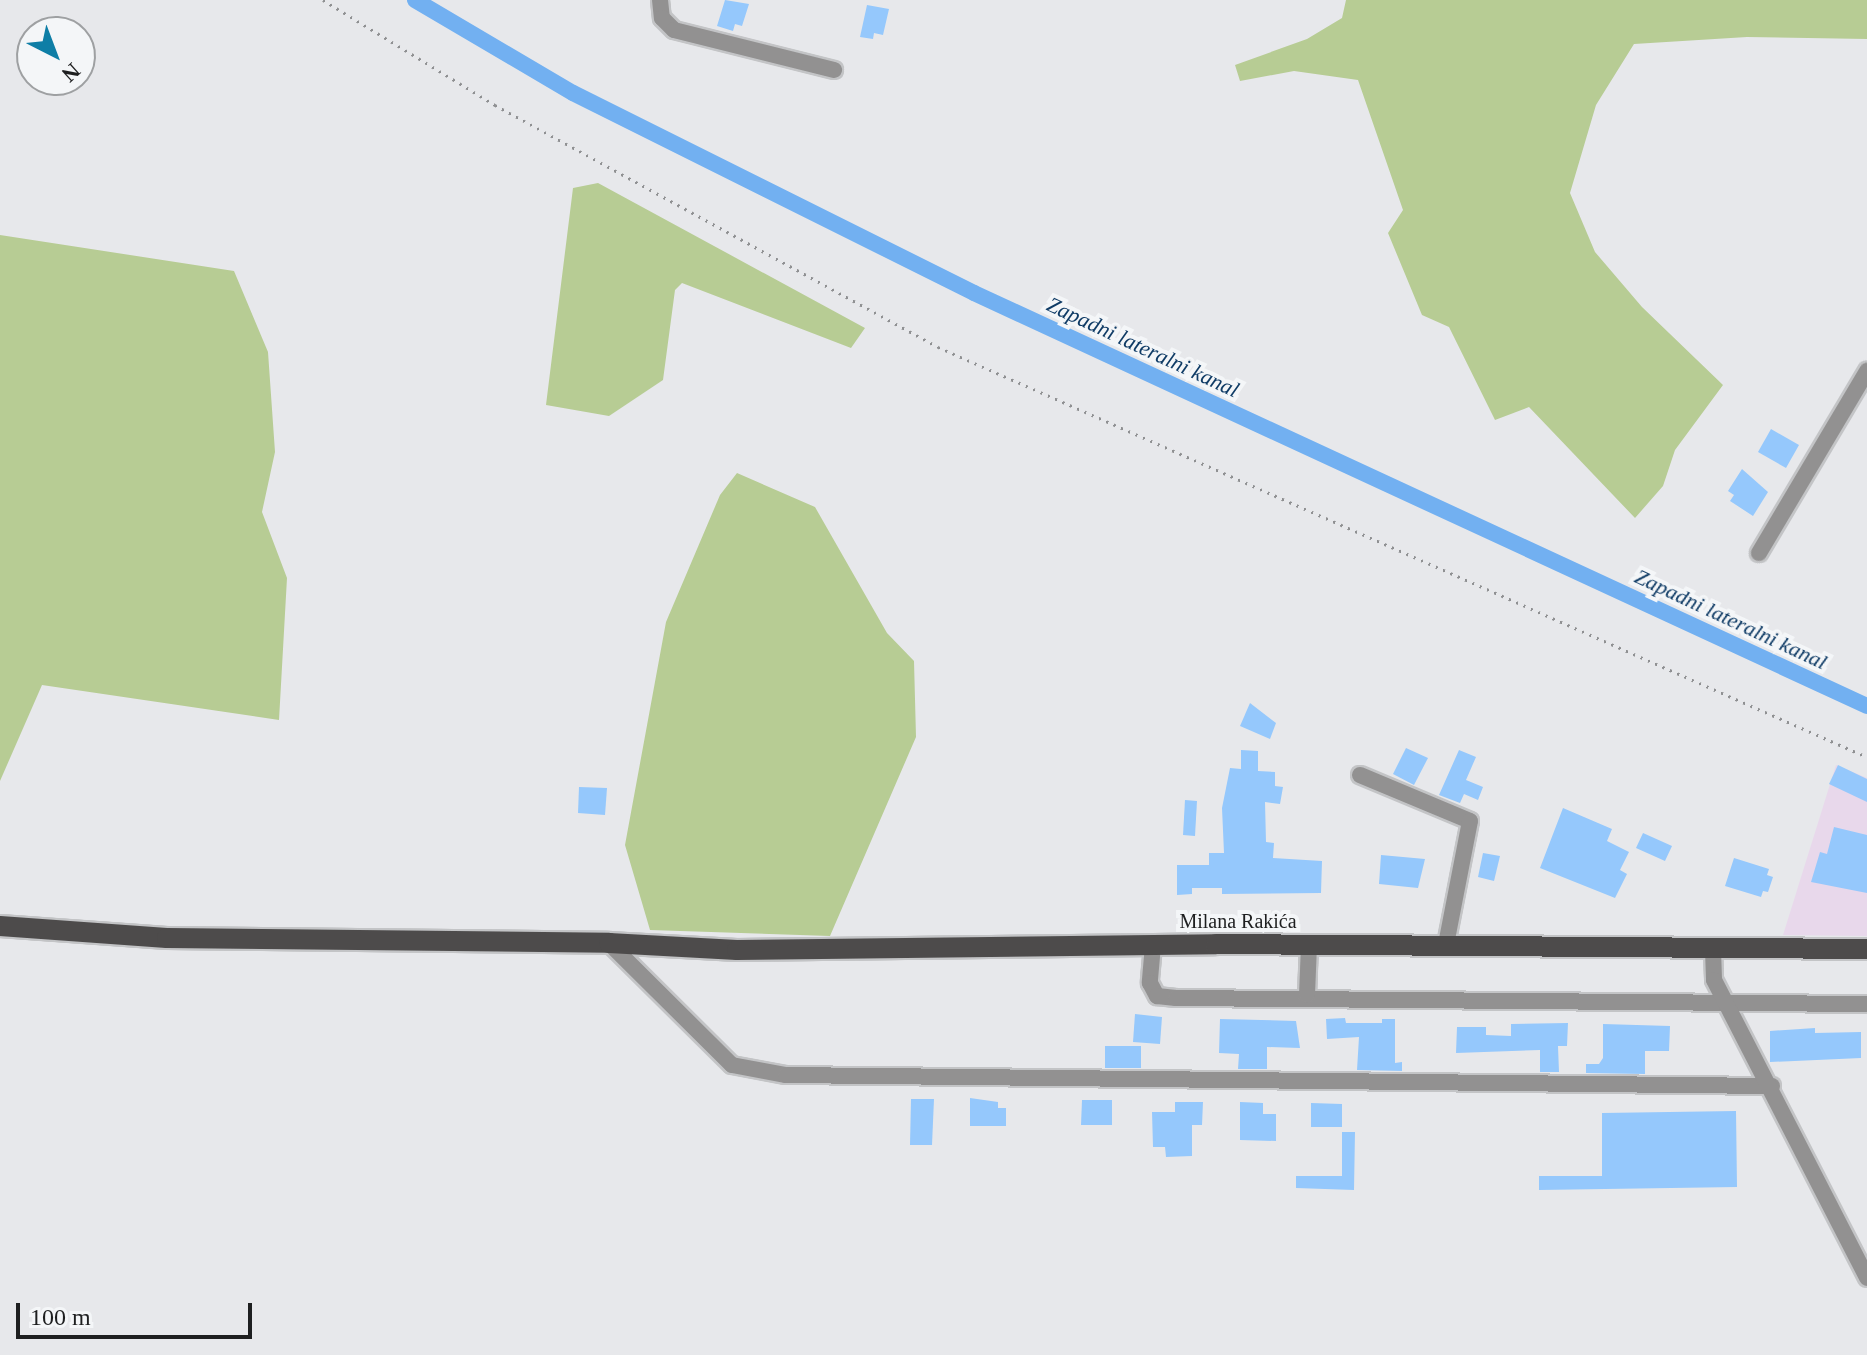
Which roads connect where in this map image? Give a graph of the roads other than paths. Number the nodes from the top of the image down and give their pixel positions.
1 (660, 0) edge
2 (834, 70) dead end
3 (1867, 371) edge
4 (1759, 553) dead end
5 (1360, 775) dead end
6 (0, 926) edge
7 (609, 943) junction
8 (1153, 945) junction
9 (1309, 945) junction
10 (1446, 945) junction
11 (1867, 949) edge
12 (1713, 950) junction
13 (1307, 995) junction
14 (1729, 1003) junction
15 (1867, 1004) edge
16 (1772, 1086) junction
17 (1867, 1278) edge

1 - 2 street
3 - 4 street
5 - 10 street
6 - 7 main road, Milana Rakića
7 - 8 main road, Milana Rakića
7 - 16 street
8 - 9 main road, Milana Rakića
8 - 13 street
9 - 10 main road, Milana Rakića
9 - 13 street
10 - 12 main road, Milana Rakića
11 - 12 main road, Milana Rakića
12 - 14 street
13 - 14 street
14 - 15 street
14 - 16 street
16 - 17 street

